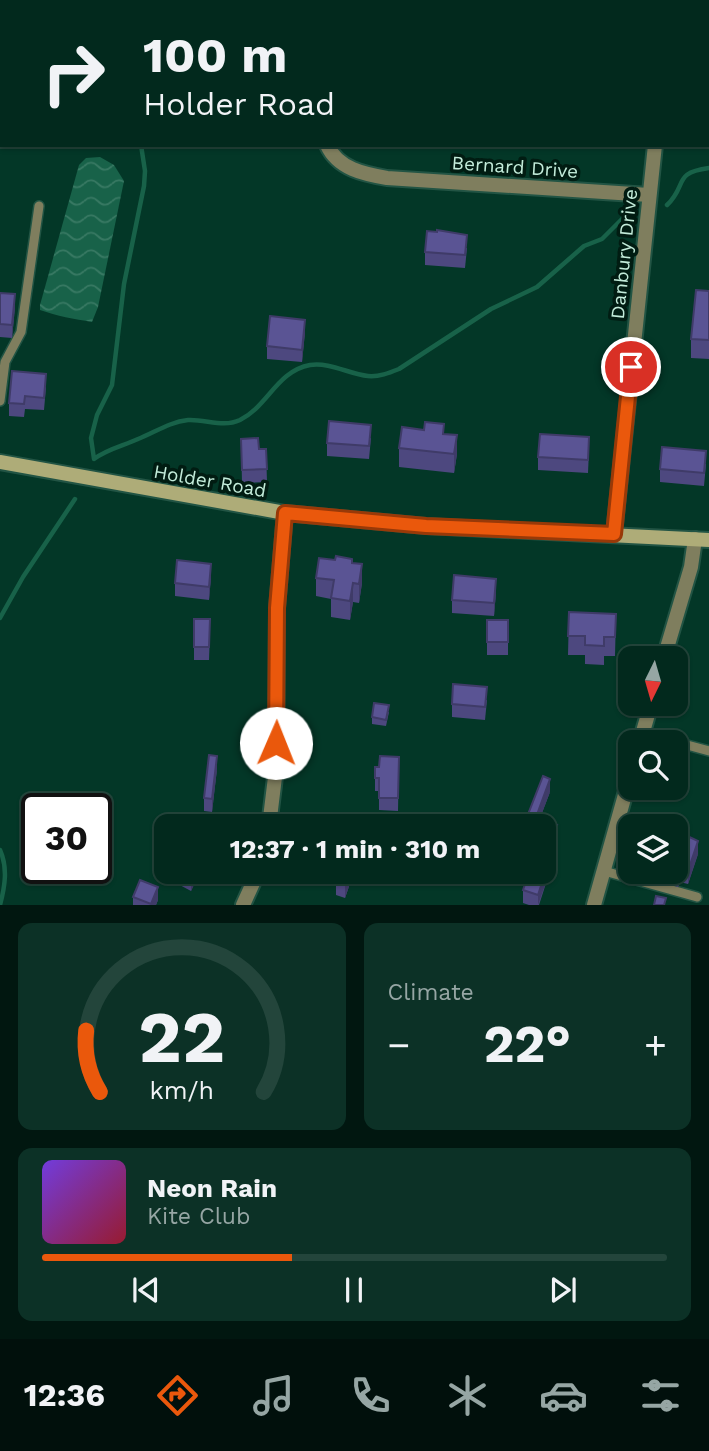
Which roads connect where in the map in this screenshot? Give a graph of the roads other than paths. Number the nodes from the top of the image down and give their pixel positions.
1 (329, 147) edge
2 (654, 147) edge
3 (649, 195) junction
4 (39, 205) dead end
5 (0, 401) edge
6 (0, 462) edge
7 (285, 513) junction
8 (614, 534) junction
9 (702, 539) edge
10 (668, 646) edge
11 (688, 745) edge
12 (709, 751) edge
13 (624, 800) edge
14 (270, 814) edge
15 (604, 870) junction
16 (253, 884) edge
17 (697, 897) dead end
18 (243, 905) edge
19 (594, 905) edge

1 - 3 street, Bernard Drive
2 - 3 street, Danbury Drive
3 - 8 street, Danbury Drive
4 - 5 lane
6 - 7 street, Holder Road
7 - 8 street, Holder Road
7 - 14 street
8 - 9 street, Holder Road
9 - 10 street
11 - 12 lane
13 - 15 street
15 - 17 lane
15 - 19 street
16 - 18 street

